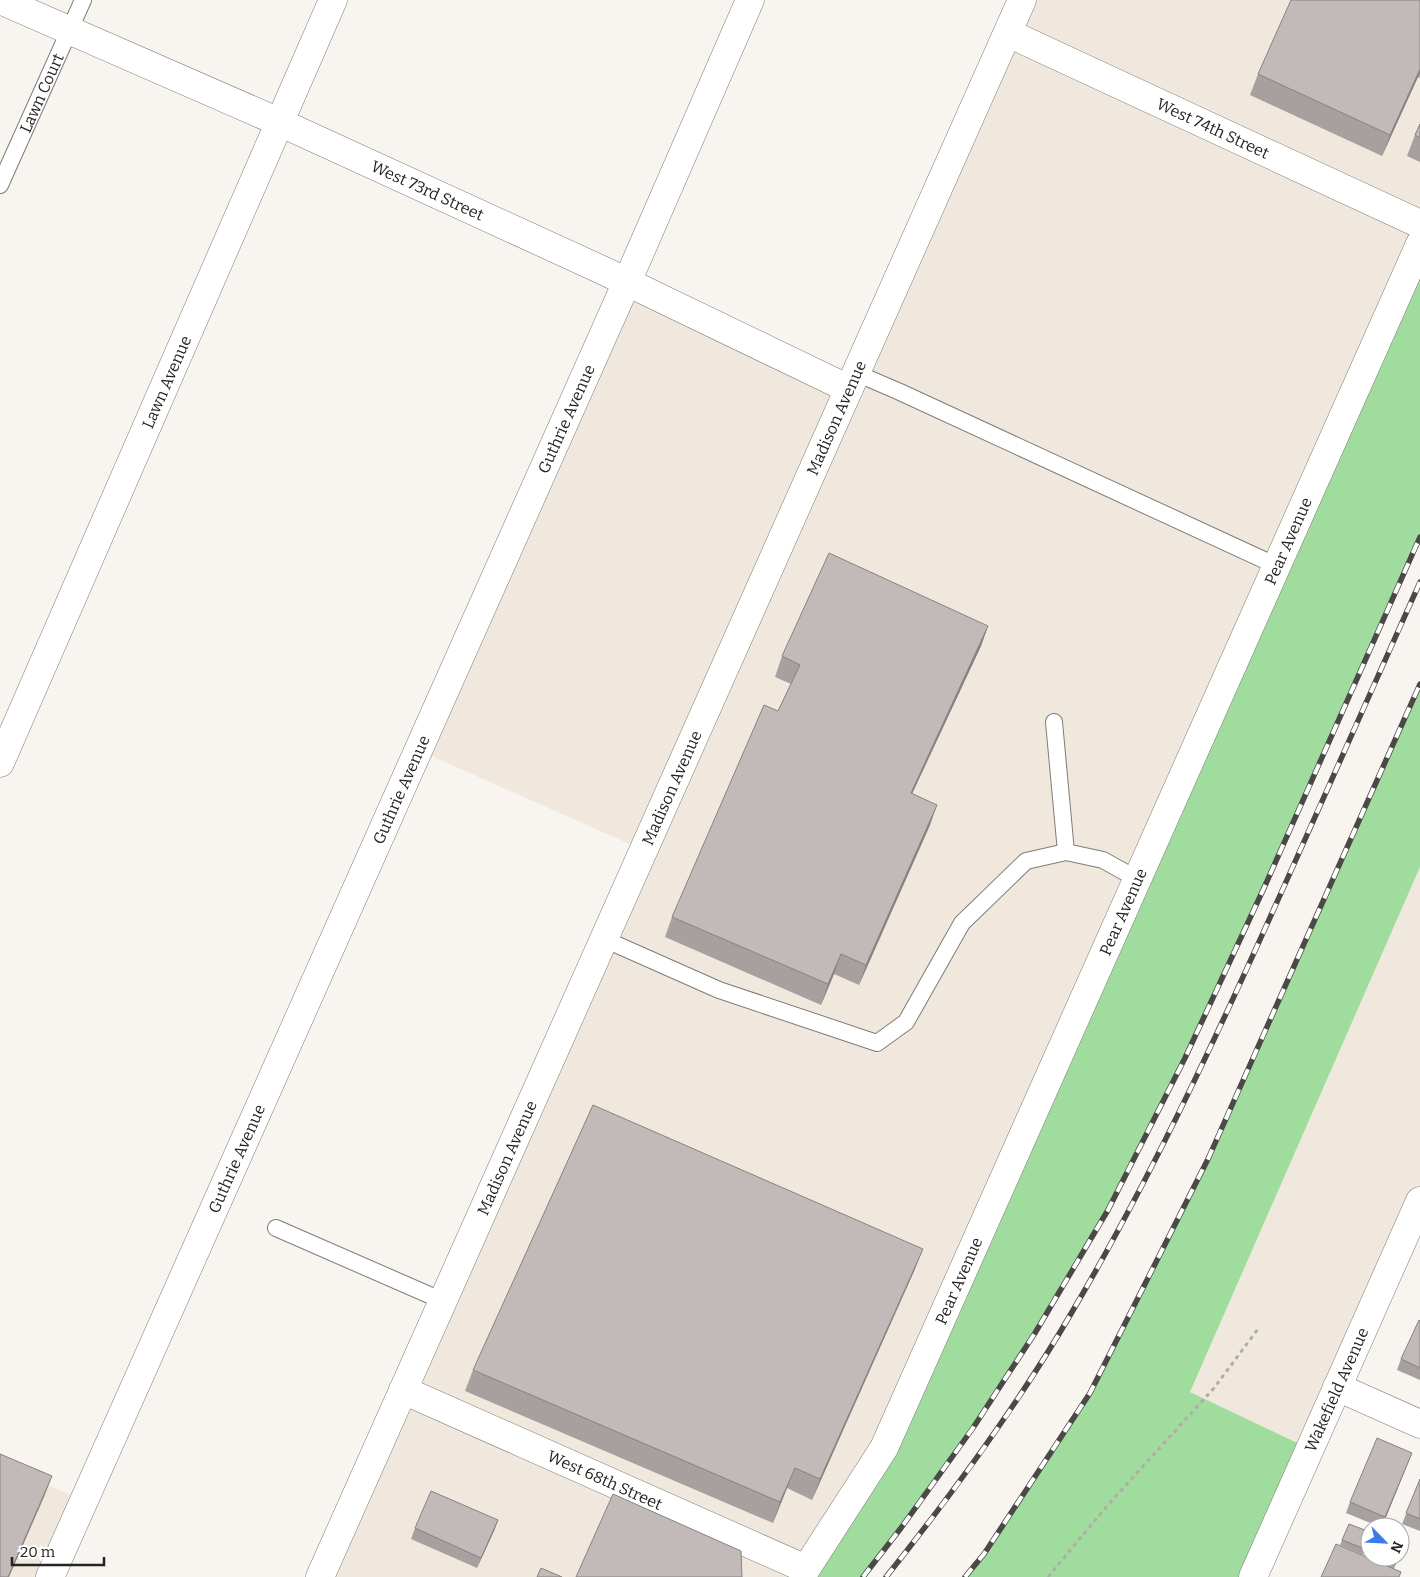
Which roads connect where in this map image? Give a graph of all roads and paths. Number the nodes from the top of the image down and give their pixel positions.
1 (0, 0) edge
2 (83, 0) edge
3 (333, 0) edge
4 (750, 0) edge
5 (1022, 0) edge
6 (70, 31) junction
7 (1008, 33) junction
8 (279, 122) junction
9 (0, 185) edge
10 (1420, 224) edge
11 (1420, 244) edge
12 (626, 282) junction
13 (853, 381) junction
14 (1276, 566) junction
15 (1054, 722) dead end
16 (0, 763) edge
17 (1066, 852) junction
18 (1137, 879) junction
19 (604, 939) junction
20 (1420, 1202) edge
21 (276, 1228) dead end
22 (443, 1301) junction
23 (1258, 1329) dead end
24 (1338, 1387) junction
25 (404, 1390) junction
26 (1420, 1424) edge
27 (806, 1569) joint
28 (50, 1577) edge
29 (320, 1577) edge
30 (1048, 1577) edge
31 (1253, 1577) edge

1 - 6 street, West 73rd Street
2 - 6 lane, Lawn Court
3 - 8 street, Lawn Avenue
4 - 12 street, Guthrie Avenue
5 - 7 street, Madison Avenue
6 - 8 street, West 73rd Street
6 - 9 lane, Lawn Court
7 - 10 street, West 74th Street
7 - 13 street, Madison Avenue
8 - 12 street, West 73rd Street
8 - 16 street, Lawn Avenue
11 - 14 street, Pear Avenue
12 - 13 street, West 73rd Street
12 - 28 street, Guthrie Avenue
13 - 14 lane
13 - 19 street, Madison Avenue
14 - 18 street, Pear Avenue
15 - 17 lane
17 - 18 lane
17 - 19 lane
18 - 27 street, Pear Avenue
19 - 22 street, Madison Avenue
20 - 24 street, Wakefield Avenue
21 - 22 lane
22 - 25 street, Madison Avenue
23 - 30 path
24 - 26 street
24 - 31 street, Wakefield Avenue
25 - 27 street, West 68th Street
25 - 29 street, Madison Avenue

